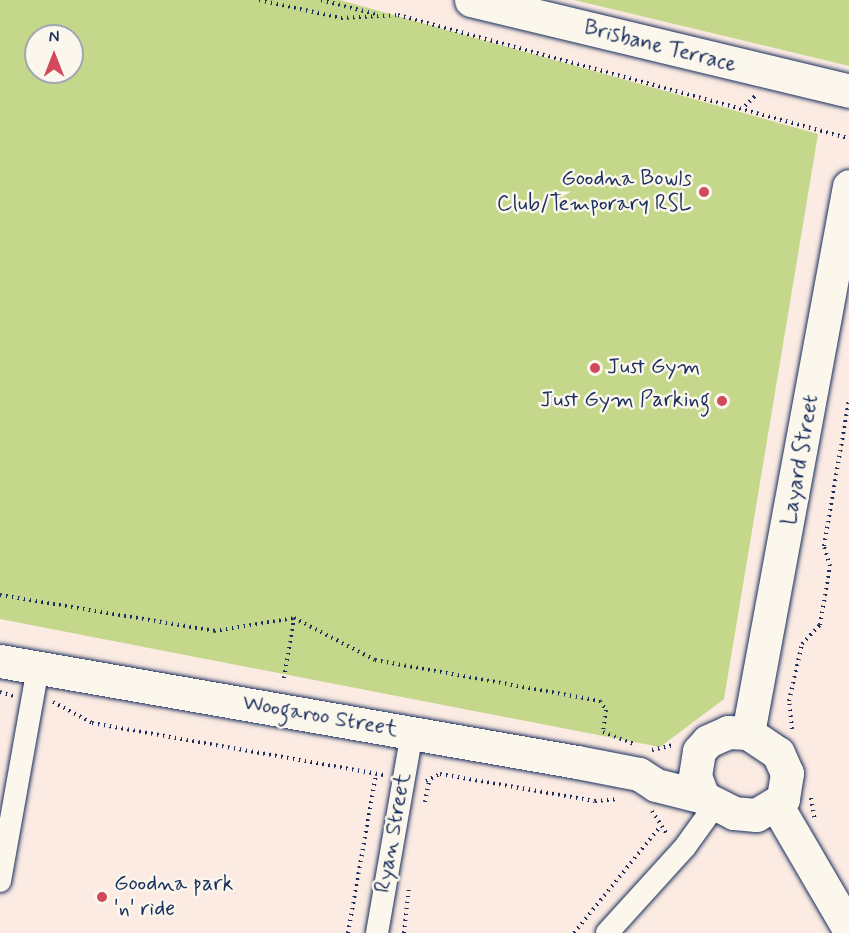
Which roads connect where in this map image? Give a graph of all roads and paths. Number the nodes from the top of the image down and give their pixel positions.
1 (259, 0) edge
2 (321, 0) edge
3 (471, 0) edge
4 (376, 15) junction
5 (849, 91) edge
6 (849, 138) edge
7 (849, 186) edge
8 (849, 399) edge
9 (0, 595) edge
10 (294, 618) junction
11 (0, 661) edge
12 (284, 678) dead end
13 (35, 684) junction
14 (0, 692) edge
15 (412, 733) junction
16 (748, 733) junction
17 (795, 733) dead end
18 (687, 749) junction
19 (376, 774) junction
20 (639, 774) junction
21 (404, 778) junction
22 (809, 792) dead end
23 (710, 800) junction
24 (786, 819) junction
25 (659, 828) dead end
26 (0, 881) edge
27 (846, 918) edge
28 (348, 933) edge
29 (377, 933) edge
30 (574, 933) edge
31 (607, 933) edge

1 - 4 path
2 - 4 path
3 - 5 main road, Brisbane Terrace
4 - 6 path
7 - 16 main road, Layard Street
8 - 17 path
9 - 10 path
10 - 12 path
10 - 18 path
11 - 13 main road, Woogaroo Street
13 - 14 path
13 - 15 main road, Woogaroo Street
13 - 19 path
13 - 26 street
15 - 20 main road, Woogaroo Street
15 - 21 street, Ryan Street
16 - 18 main road
16 - 24 main road
18 - 20 main road, Woogaroo Street
18 - 23 main road
19 - 21 path
19 - 28 path
20 - 21 path
20 - 23 main road, Woogaroo Street
21 - 29 street, Ryan Street
22 - 24 path
23 - 24 main road, Woogaroo Street
23 - 31 street
24 - 27 main road
25 - 30 path

